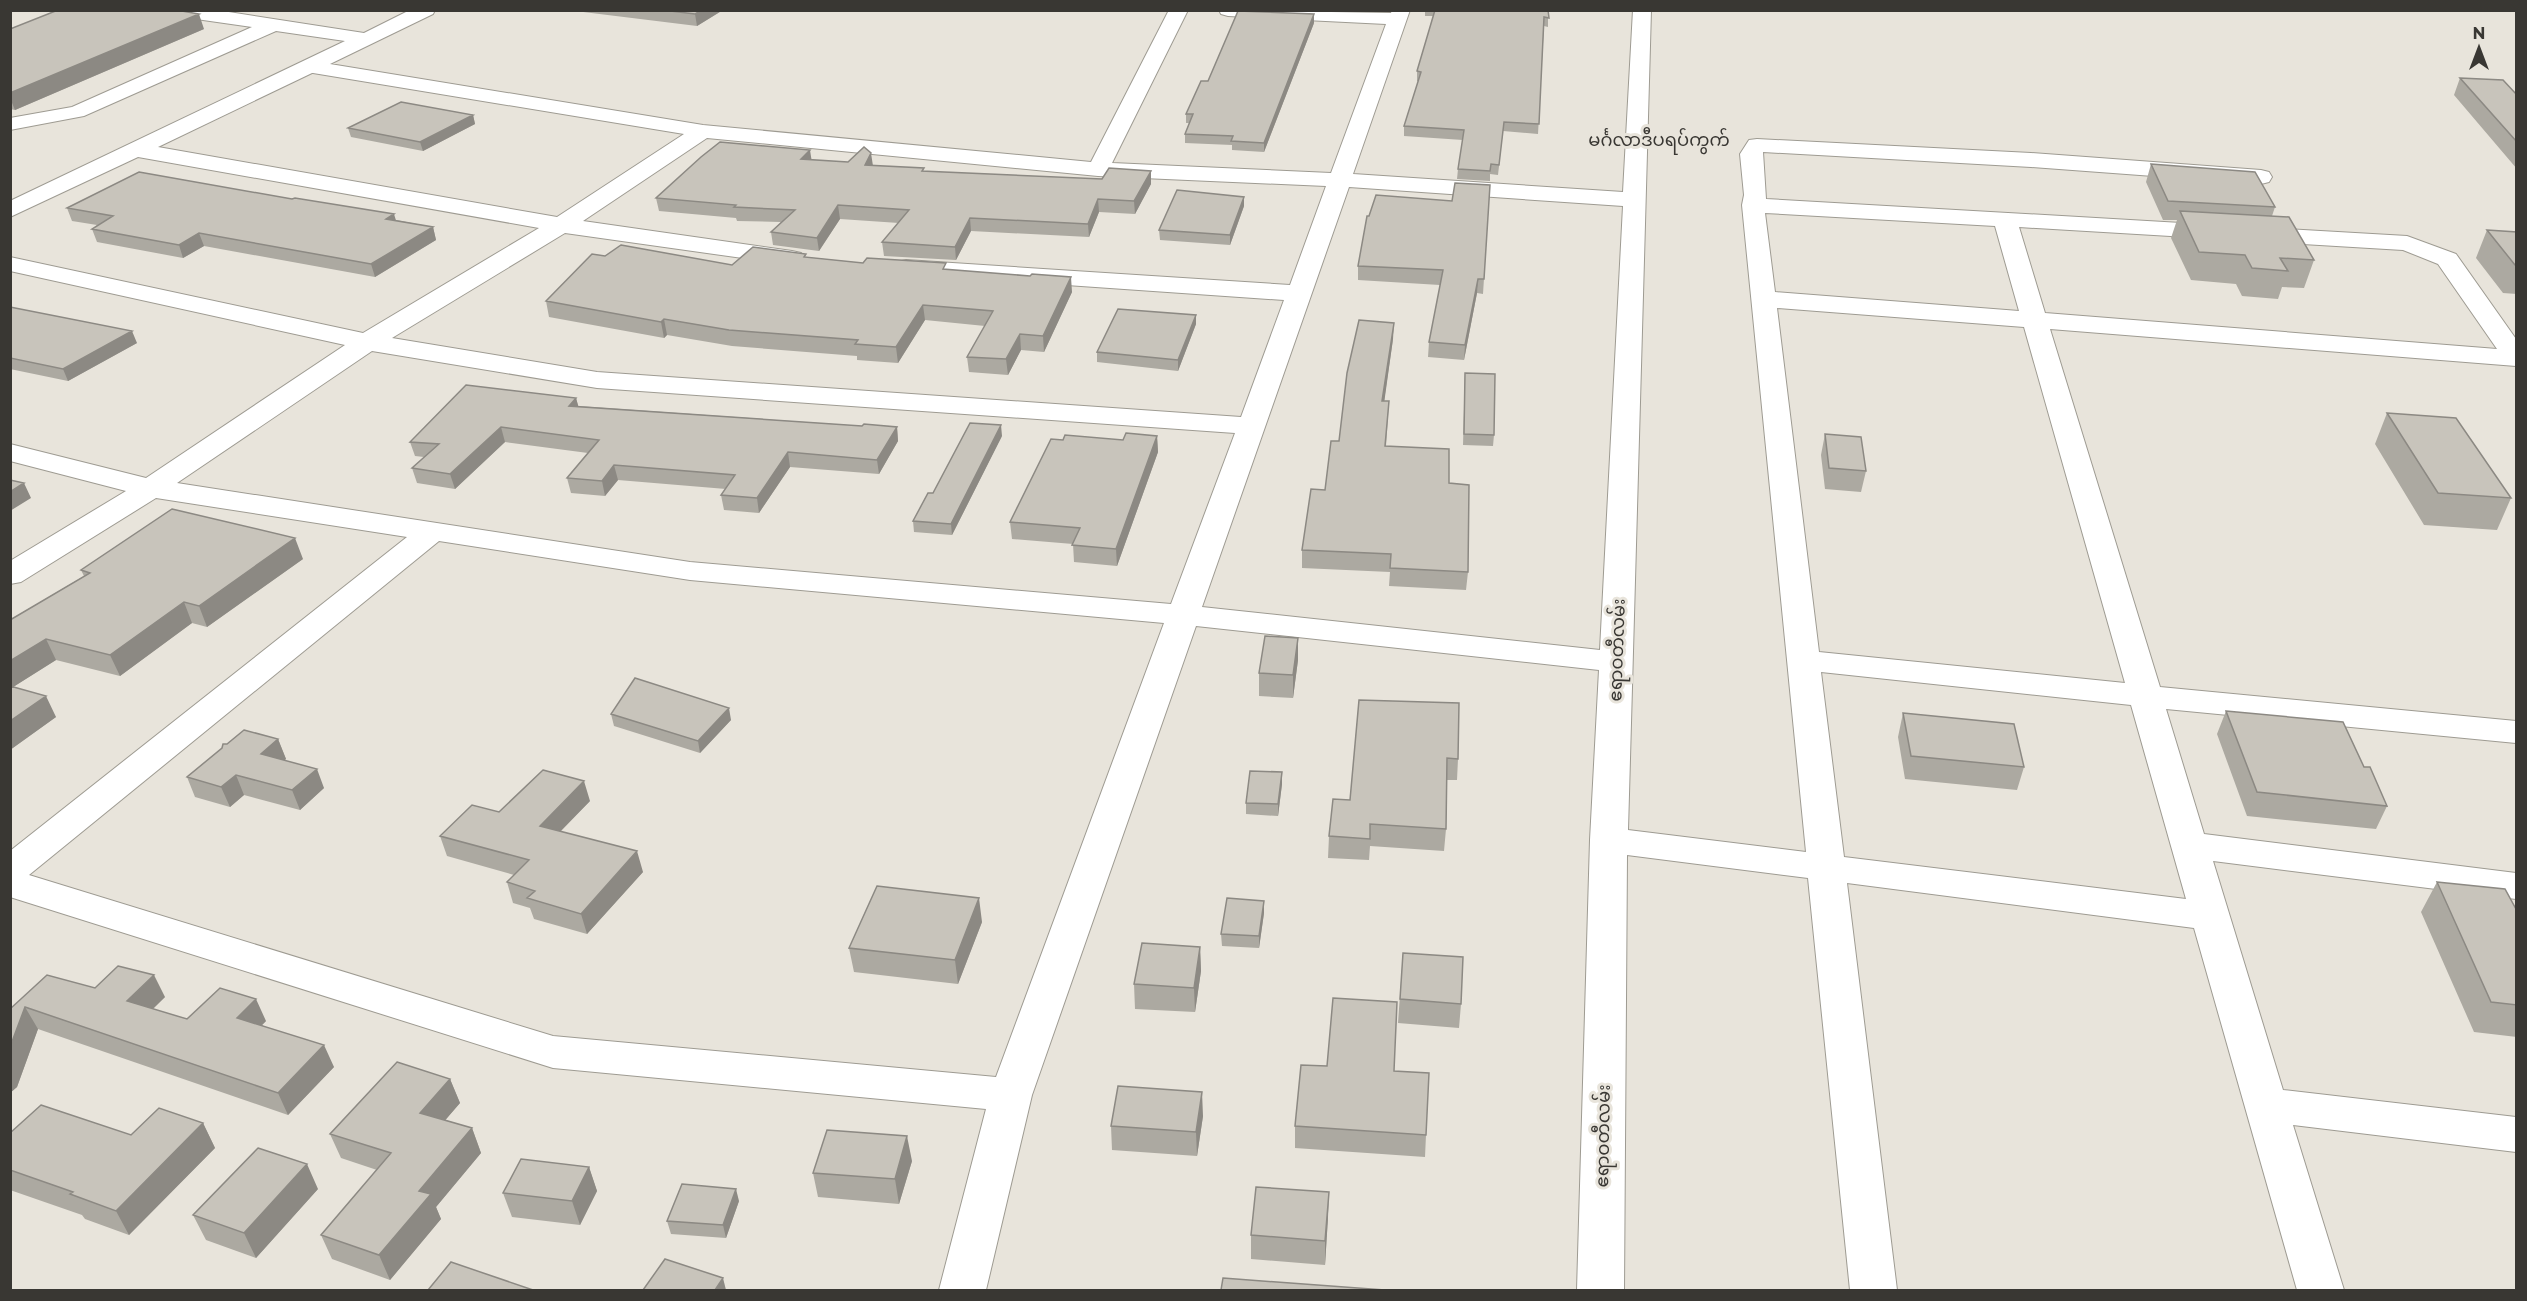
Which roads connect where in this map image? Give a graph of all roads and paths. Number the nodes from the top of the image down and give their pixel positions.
1 (175, 10) edge
2 (426, 10) edge
3 (1179, 10) edge
4 (1228, 10) edge
5 (1642, 10) edge
6 (1399, 15) edge
7 (273, 25) junction
8 (368, 39) junction
9 (313, 67) junction
10 (10, 124) edge
11 (704, 131) junction
12 (137, 150) junction
13 (1098, 168) junction
14 (2261, 177) edge
15 (1340, 180) junction
16 (1636, 200) junction
17 (1753, 205) junction
18 (10, 210) edge
19 (2005, 219) junction
20 (561, 225) junction
21 (811, 260) edge
22 (10, 264) edge
23 (883, 265) edge
24 (1299, 293) junction
25 (1764, 299) junction
26 (2034, 321) junction
27 (367, 342) junction
28 (2517, 358) edge
29 (1251, 426) junction
30 (10, 452) edge
31 (151, 488) junction
32 (432, 532) junction
33 (10, 575) edge
34 (1184, 615) junction
35 (1803, 660) junction
36 (1617, 662) junction
37 (2145, 696) junction
38 (2517, 732) edge
39 (1609, 840) junction
40 (2188, 845) junction
41 (1826, 867) junction
42 (10, 871) edge
43 (10, 883) edge
44 (2517, 886) edge
45 (2210, 916) junction
46 (1011, 1095) junction
47 (2265, 1105) junction
48 (2517, 1135) edge
49 (963, 1290) edge
50 (1600, 1290) edge
51 (1873, 1290) edge
52 (2320, 1290) edge

1 - 7 street
2 - 8 street
3 - 13 street
4 - 6 street
5 - 16 street, ဧရာဝတီလမ်း
6 - 15 street
7 - 8 street
7 - 10 street
8 - 9 street
9 - 11 street
9 - 12 street
11 - 13 street
11 - 20 street
12 - 18 street
12 - 20 street
13 - 15 street
14 - 17 street
15 - 16 street
15 - 24 street
16 - 36 street, ဧရာဝတီလမ်း
17 - 19 street
17 - 25 street
19 - 26 street
19 - 28 street
20 - 21 street
20 - 27 street
22 - 27 street
23 - 24 street
24 - 29 street
25 - 26 street
25 - 35 street
26 - 28 street
26 - 37 street
27 - 29 street
27 - 31 street
29 - 34 street
30 - 31 street
31 - 32 street
31 - 33 street
32 - 34 street
32 - 42 street
34 - 36 street
34 - 46 street
35 - 37 street
35 - 41 street
36 - 39 street, ဧရာဝတီလမ်း
37 - 38 street
37 - 40 street
39 - 41 street
39 - 50 street, ဧရာဝတီလမ်း
40 - 44 street
40 - 45 street
41 - 45 street
41 - 51 street
43 - 46 street
45 - 47 street
46 - 49 street
47 - 48 street
47 - 52 street

